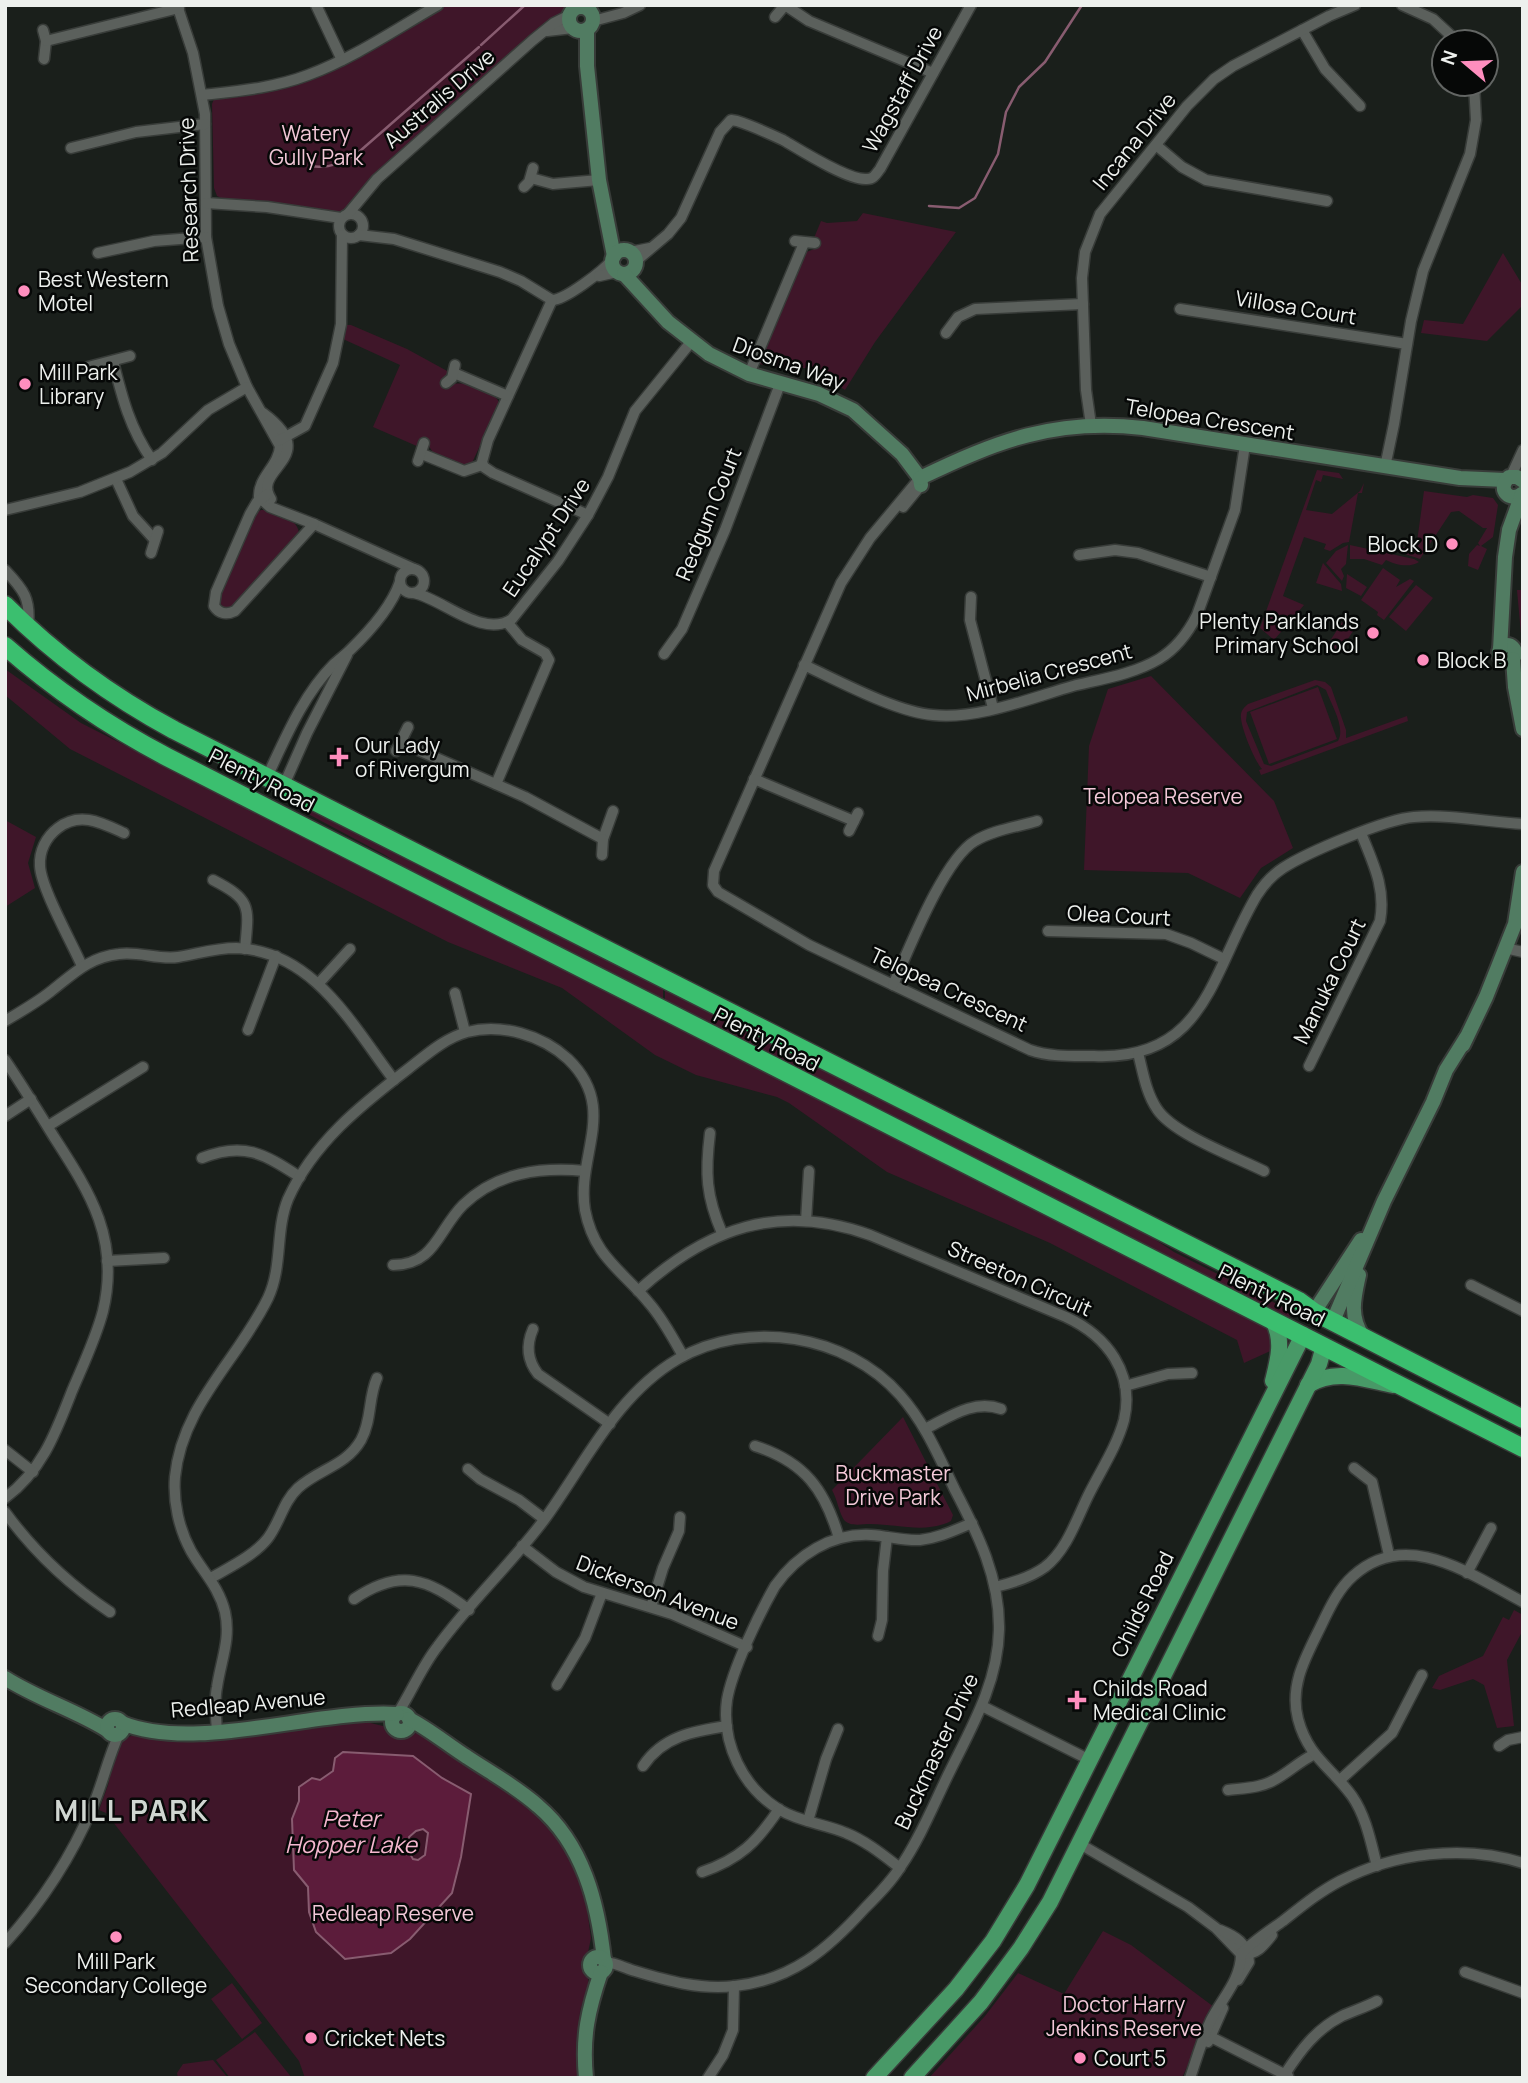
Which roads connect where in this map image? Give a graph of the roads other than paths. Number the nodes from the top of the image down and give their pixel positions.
1 (316, 5) edge
2 (438, 5) edge
3 (640, 5) edge
4 (785, 5) edge
5 (971, 5) edge
6 (1355, 5) edge
7 (1402, 5) edge
8 (178, 7) edge
9 (580, 16) edge
10 (775, 17) dead end
11 (1443, 28) edge
12 (43, 30) dead end
13 (1302, 30) junction
14 (46, 41) junction
15 (44, 59) dead end
16 (342, 60) junction
17 (933, 73) junction
18 (202, 95) junction
19 (1475, 98) edge
20 (1360, 106) dead end
21 (205, 124) junction
22 (1156, 145) junction
23 (71, 148) dead end
24 (598, 180) junction
25 (524, 187) dead end
26 (363, 195) junction
27 (1327, 201) dead end
28 (206, 203) junction
29 (361, 221) junction
30 (343, 224) junction
31 (206, 237) junction
32 (356, 237) junction
33 (394, 239) junction
34 (805, 242) dead end
35 (98, 253) dead end
36 (343, 262) junction
37 (624, 262) junction
38 (552, 300) junction
39 (1083, 304) junction
40 (1180, 309) dead end
41 (946, 333) dead end
42 (691, 342) junction
43 (1407, 344) junction
44 (130, 356) dead end
45 (113, 361) junction
46 (88, 367) dead end
47 (749, 374) junction
48 (446, 383) dead end
49 (779, 384) junction
50 (247, 387) junction
51 (508, 396) junction
52 (1088, 425) junction
53 (283, 439) junction
54 (424, 443) dead end
55 (1245, 445) junction
56 (1523, 450) edge
57 (152, 460) junction
58 (482, 465) junction
59 (1388, 467) junction
60 (116, 479) junction
61 (919, 482) junction
62 (1515, 484) edge
63 (264, 497) junction
64 (5, 510) edge
65 (588, 515) junction
66 (314, 524) junction
67 (151, 553) dead end
68 (385, 555) junction
69 (1079, 555) dead end
70 (414, 569) junction
71 (5, 570) edge
72 (1211, 578) junction
73 (401, 580) junction
74 (425, 581) junction
75 (412, 593) junction
76 (971, 597) dead end
77 (444, 605) junction
78 (5, 606) edge
79 (387, 608) junction
80 (508, 622) junction
81 (28, 627) junction
82 (5, 646) edge
83 (349, 651) junction
84 (664, 654) dead end
85 (804, 665) junction
86 (993, 708) junction
87 (408, 727) dead end
88 (1523, 729) edge
89 (267, 776) junction
90 (754, 779) junction
91 (496, 784) junction
92 (284, 785) junction
93 (263, 806) junction
94 (613, 811) dead end
95 (1037, 821) dead end
96 (1523, 821) edge
97 (854, 822) dead end
98 (124, 833) dead end
99 (1361, 833) junction
100 (603, 839) junction
101 (602, 855) dead end
102 (1523, 872) edge
103 (213, 880) dead end
104 (1048, 930) dead end
105 (1506, 944) junction
106 (350, 948) dead end
107 (245, 949) junction
108 (1523, 950) edge
109 (276, 956) junction
110 (1224, 959) junction
111 (82, 966) junction
112 (319, 983) junction
113 (892, 985) junction
114 (455, 993) dead end
115 (5, 1021) edge
116 (248, 1030) dead end
117 (465, 1032) junction
118 (1138, 1053) junction
119 (5, 1060) edge
120 (1309, 1066) dead end
121 (143, 1067) dead end
122 (394, 1080) junction
123 (31, 1099) junction
124 (5, 1116) edge
125 (48, 1126) junction
126 (710, 1133) dead end
127 (202, 1158) dead end
128 (585, 1171) junction
129 (809, 1171) dead end
130 (1264, 1171) dead end
131 (300, 1177) junction
132 (1384, 1201) junction
133 (806, 1221) junction
134 (722, 1233) junction
135 (1362, 1256) junction
136 (164, 1258) dead end
137 (107, 1261) junction
138 (393, 1265) dead end
139 (1471, 1286) dead end
140 (638, 1291) junction
141 (1523, 1311) edge
142 (1314, 1312) junction
143 (1273, 1321) junction
144 (1333, 1321) junction
145 (533, 1329) dead end
146 (1303, 1335) junction
147 (1363, 1337) junction
148 (1324, 1346) junction
149 (683, 1356) junction
150 (1192, 1373) dead end
151 (376, 1378) dead end
152 (1308, 1385) junction
153 (1125, 1386) junction
154 (1407, 1388) junction
155 (1001, 1409) dead end
156 (1264, 1411) junction
157 (1523, 1419) edge
158 (610, 1424) junction
159 (1286, 1428) junction
160 (925, 1429) junction
161 (755, 1446) dead end
162 (1523, 1448) edge
163 (5, 1450) edge
164 (1354, 1468) dead end
165 (468, 1469) dead end
166 (33, 1472) junction
167 (5, 1498) edge
168 (5, 1512) edge
169 (680, 1517) dead end
170 (544, 1519) junction
171 (972, 1523) junction
172 (1491, 1528) dead end
173 (887, 1537) junction
174 (839, 1538) junction
175 (522, 1546) junction
176 (1389, 1555) junction
177 (1467, 1573) junction
178 (211, 1578) junction
179 (995, 1587) junction
180 (602, 1593) junction
181 (354, 1599) dead end
182 (1523, 1602) edge
183 (650, 1607) junction
184 (469, 1610) junction
185 (110, 1612) dead end
186 (878, 1636) dead end
187 (747, 1647) junction
188 (1422, 1675) dead end
189 (5, 1678) edge
190 (557, 1685) dead end
191 (982, 1706) junction
192 (402, 1720) junction
193 (727, 1726) junction
194 (114, 1729) junction
195 (838, 1729) dead end
196 (217, 1731) junction
197 (1523, 1738) edge
198 (1499, 1746) dead end
199 (1313, 1755) junction
200 (1090, 1760) junction
201 (643, 1766) dead end
202 (1340, 1780) junction
203 (1228, 1790) dead end
204 (1104, 1794) junction
205 (779, 1809) junction
206 (1091, 1820) junction
207 (808, 1821) junction
208 (1055, 1830) junction
209 (1078, 1848) junction
210 (1523, 1863) edge
211 (1377, 1866) junction
212 (900, 1868) junction
213 (702, 1872) dead end
214 (5, 1943) edge
215 (1245, 1952) junction
216 (600, 1965) junction
217 (1465, 1972) dead end
218 (734, 1986) junction
219 (1523, 1993) edge
220 (1377, 2001) dead end
221 (1208, 2035) junction
222 (1191, 2074) edge
223 (1288, 2076) edge
224 (586, 2078) edge
225 (708, 2078) edge
226 (874, 2078) edge
227 (912, 2078) edge

1 - 16 street
2 - 16 street
3 - 9 street
4 - 10 street
4 - 17 street
5 - 17 street, Wagstaff Drive
6 - 13 street, Incana Drive
7 - 11 street
8 - 14 street
8 - 18 street, Research Drive
9 - 24 street
9 - 26 street, Australis Drive
12 - 14 street
13 - 20 street
13 - 22 street, Incana Drive
14 - 15 street
16 - 18 street
17 - 37 street, Wagstaff Drive
18 - 21 street, Research Drive
19 - 43 street
21 - 23 street
21 - 28 street, Research Drive
22 - 27 street
22 - 39 street, Incana Drive
24 - 25 street
24 - 37 street
26 - 29 street
26 - 30 street, Australis Drive
28 - 30 street
28 - 31 street, Research Drive
29 - 30 street
29 - 32 street
29 - 33 street
30 - 32 street
30 - 36 street
31 - 35 street
31 - 50 street, Research Drive
32 - 33 street
32 - 36 street
33 - 38 street
34 - 47 street
36 - 53 street
37 - 38 street, Wagstaff Drive
37 - 42 street, Diosma Way
38 - 51 street
39 - 41 street
39 - 52 street, Incana Drive
40 - 43 street, Villosa Court
42 - 47 street, Diosma Way
42 - 65 street, Eucalypt Drive
43 - 59 street
44 - 45 street
45 - 46 street
45 - 57 street
47 - 49 street, Diosma Way
48 - 51 street
49 - 61 street, Diosma Way
49 - 84 street, Redgum Court
50 - 53 street, Research Drive
50 - 57 street
51 - 58 street
52 - 55 street, Telopea Crescent
52 - 61 street, Telopea Crescent
53 - 63 street
54 - 58 street
55 - 59 street, Telopea Crescent
55 - 72 street, Mirbelia Crescent
56 - 62 street
57 - 60 street
58 - 65 street
59 - 62 street, Telopea Crescent
60 - 64 street
60 - 67 street
61 - 85 street, Telopea Crescent
62 - 88 street
63 - 66 street
63 - 66 street
65 - 80 street, Eucalypt Drive
66 - 68 street
68 - 70 street
68 - 73 street
69 - 72 street
70 - 73 street
70 - 74 street
71 - 81 street
72 - 86 street, Mirbelia Crescent
73 - 75 street
73 - 79 street
74 - 75 street
74 - 77 street, Eucalypt Drive
75 - 77 street, Eucalypt Drive
75 - 79 street
76 - 86 street
77 - 80 street, Eucalypt Drive
78 - 81 highway, Plenty Road
79 - 83 street
80 - 91 street
81 - 89 highway, Plenty Road
82 - 93 highway, Plenty Road
83 - 89 street
83 - 92 street
85 - 86 street, Mirbelia Crescent
85 - 90 street, Telopea Crescent
87 - 91 street
89 - 92 highway, Plenty Road
89 - 93 highway
90 - 97 street
90 - 113 street, Telopea Crescent
91 - 100 street
92 - 93 highway
92 - 142 highway, Plenty Road
93 - 143 highway, Plenty Road
94 - 100 street
95 - 113 street
96 - 99 street, Telopea Crescent
98 - 111 street
99 - 110 street, Telopea Crescent
99 - 120 street, Manuka Court
100 - 101 street
102 - 105 street
103 - 107 street
104 - 110 street, Olea Court
105 - 108 street
105 - 132 street
106 - 112 street
107 - 109 street
107 - 111 street
109 - 112 street
109 - 116 street
110 - 118 street, Telopea Crescent
111 - 115 street
112 - 122 street
113 - 118 street, Telopea Crescent
114 - 117 street
117 - 122 street
117 - 128 street
118 - 130 street
119 - 123 street
121 - 125 street
122 - 131 street
123 - 124 street
123 - 125 street
125 - 137 street
126 - 134 street
127 - 131 street
128 - 138 street
128 - 140 street
129 - 133 street
131 - 178 street
132 - 135 street
132 - 142 street
133 - 134 street, Streeton Circuit
133 - 153 street, Streeton Circuit
134 - 140 street, Streeton Circuit
135 - 144 street
135 - 147 street
136 - 137 street
137 - 166 street
139 - 141 street
140 - 149 street
142 - 144 highway, Plenty Road
142 - 146 highway, Childs Road
143 - 146 highway, Plenty Road
143 - 156 main road
144 - 147 highway, Plenty Road
144 - 148 highway
145 - 158 street
146 - 148 highway, Plenty Road
146 - 156 main road, Childs Road
147 - 157 highway, Plenty Road
148 - 152 main road
148 - 154 highway, Plenty Road
149 - 158 street, Buckmaster Drive
149 - 160 street, Buckmaster Drive
150 - 153 street
151 - 178 street
152 - 154 main road
152 - 159 main road
153 - 179 street, Streeton Circuit
154 - 162 highway, Plenty Road
155 - 160 street
156 - 159 main road
156 - 200 main road, Childs Road
158 - 170 street, Buckmaster Drive
159 - 204 main road
160 - 171 street, Buckmaster Drive
161 - 174 street
163 - 166 street
164 - 176 street
165 - 170 street
166 - 167 street
168 - 185 street
169 - 183 street
170 - 175 street, Buckmaster Drive
171 - 173 street
171 - 179 street, Buckmaster Drive
172 - 177 street
173 - 174 street
173 - 186 street
174 - 187 street
175 - 180 street, Dickerson Avenue
175 - 184 street, Buckmaster Drive
176 - 177 street
176 - 199 street
177 - 182 street
178 - 196 street
179 - 191 street, Buckmaster Drive
180 - 183 street, Dickerson Avenue
180 - 190 street
181 - 184 street
183 - 187 street, Dickerson Avenue
184 - 192 street, Buckmaster Drive
187 - 193 street
188 - 202 street
189 - 194 street, Redleap Avenue
191 - 200 street
191 - 212 street, Buckmaster Drive
192 - 196 street, Redleap Avenue
192 - 216 street, Redleap Avenue
193 - 201 street
193 - 205 street
194 - 196 street, Redleap Avenue
194 - 214 street
195 - 207 street
197 - 198 street
199 - 202 street
199 - 203 street
200 - 204 main road
200 - 208 main road, Childs Road
202 - 211 street
204 - 206 main road
205 - 207 street
205 - 213 street
206 - 208 main road
206 - 209 main road
207 - 212 street
208 - 209 main road
208 - 226 main road, Childs Road
209 - 215 street
209 - 227 main road
210 - 211 street
211 - 215 street
212 - 218 street, Buckmaster Drive
215 - 221 street
216 - 218 street, Buckmaster Drive
216 - 224 street
217 - 219 street
218 - 225 street
220 - 223 street
221 - 222 street
221 - 223 street

